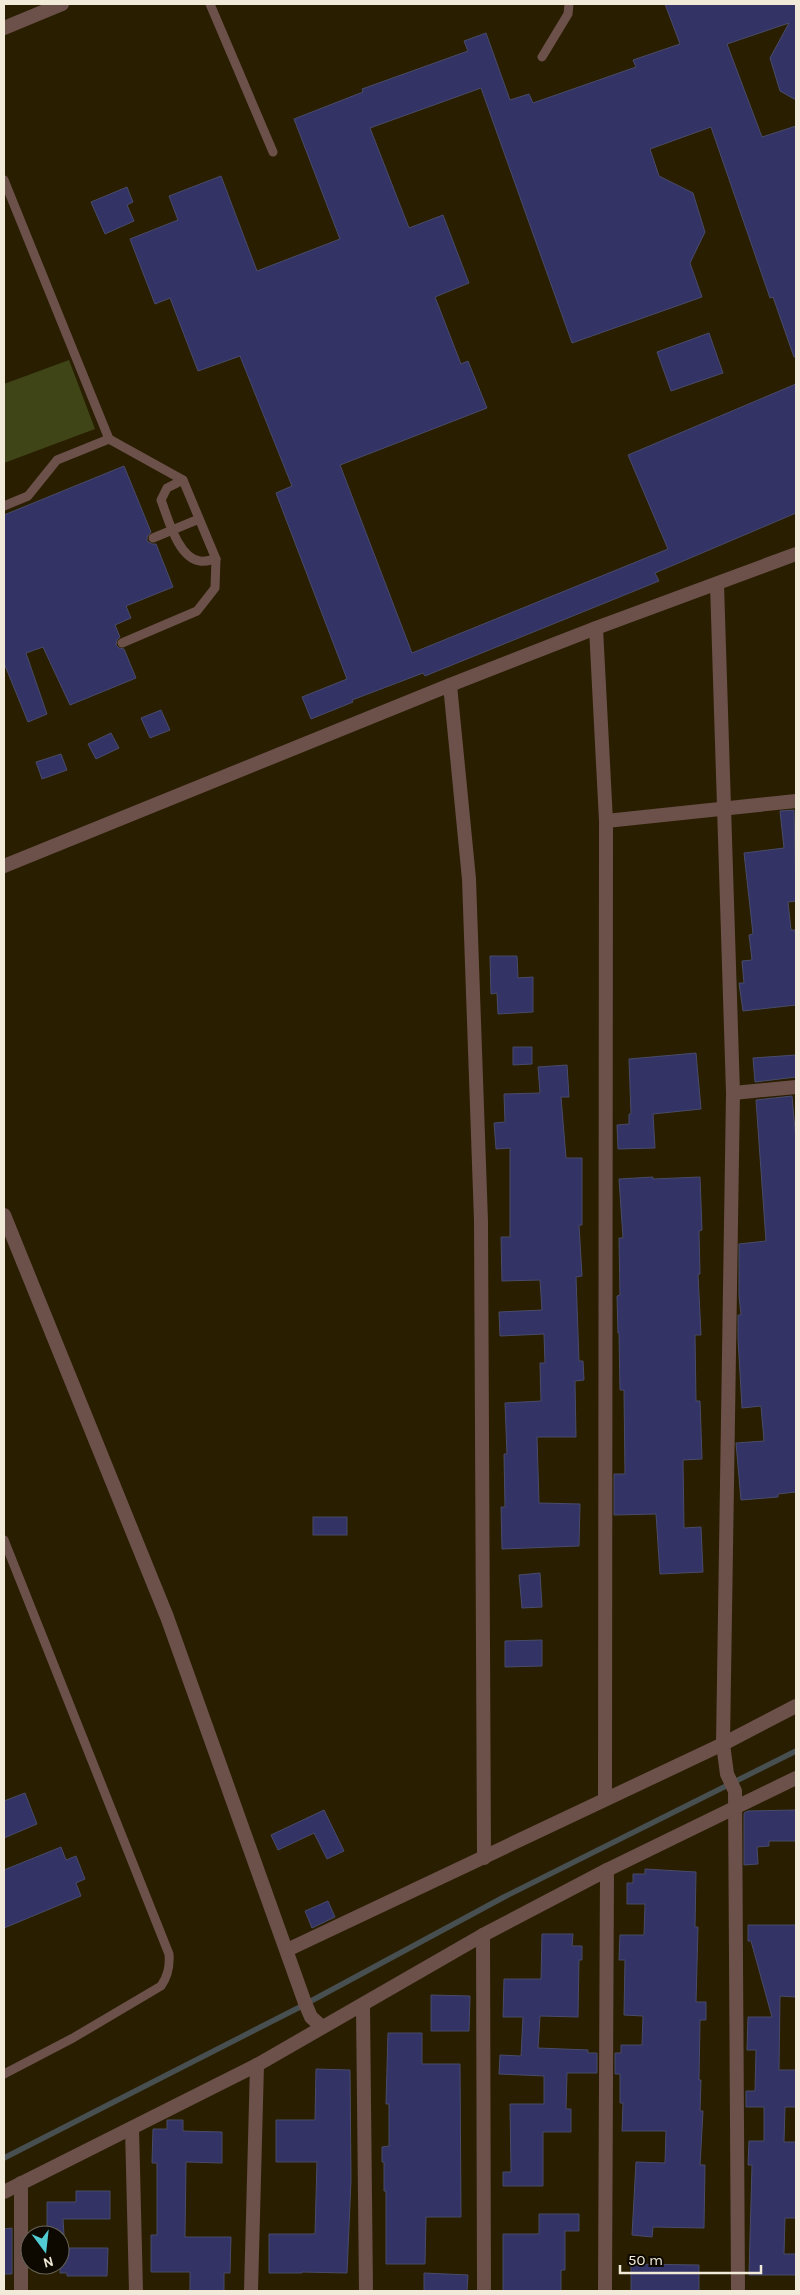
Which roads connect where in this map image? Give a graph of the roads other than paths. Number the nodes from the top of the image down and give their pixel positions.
1 (62, 4) edge
2 (210, 4) edge
3 (570, 4) edge
4 (4, 28) edge
5 (542, 56) dead end
6 (273, 152) dead end
7 (4, 180) edge
8 (109, 439) junction
9 (183, 480) junction
10 (4, 506) edge
11 (199, 519) junction
12 (173, 530) junction
13 (153, 538) dead end
14 (796, 554) edge
15 (216, 559) junction
16 (717, 584) junction
17 (596, 628) junction
18 (122, 643) dead end
19 (450, 685) junction
20 (796, 801) edge
21 (725, 807) junction
22 (606, 821) junction
23 (4, 866) edge
24 (796, 1087) edge
25 (733, 1093) junction
26 (4, 1215) edge
27 (4, 1540) edge
28 (796, 1706) edge
29 (724, 1744) junction
30 (796, 1778) edge
31 (605, 1798) junction
32 (735, 1810) junction
33 (484, 1858) junction
34 (607, 1870) junction
35 (483, 1935) junction
36 (288, 1950) junction
37 (363, 2006) junction
38 (322, 2027) junction
39 (257, 2065) junction
40 (4, 2074) edge
41 (132, 2128) junction
42 (21, 2183) junction
43 (4, 2192) edge
44 (21, 2291) edge
45 (136, 2291) edge
46 (251, 2291) edge
47 (366, 2291) edge
48 (484, 2291) edge
49 (605, 2291) edge
50 (738, 2291) edge

1 - 4 street
2 - 6 lane
3 - 5 lane
7 - 8 lane
8 - 9 lane
8 - 10 lane
9 - 11 lane
9 - 12 lane
11 - 12 lane
11 - 15 lane
12 - 13 lane
12 - 15 lane
14 - 16 street
15 - 18 lane
16 - 17 street
16 - 21 street
17 - 19 street
17 - 22 street
19 - 23 street
19 - 33 street
20 - 21 street
21 - 22 street
21 - 25 street
22 - 31 street
24 - 25 street
25 - 29 street
26 - 36 street
27 - 40 lane
28 - 29 street
29 - 31 street
29 - 32 street
30 - 32 street
31 - 33 street
32 - 34 street
32 - 50 street
33 - 36 street
34 - 35 street
34 - 49 street
35 - 37 street
35 - 48 street
36 - 38 street
37 - 38 street
37 - 47 street
38 - 39 street
39 - 41 street
39 - 46 street
41 - 42 street
41 - 45 street
42 - 43 street
42 - 44 street

